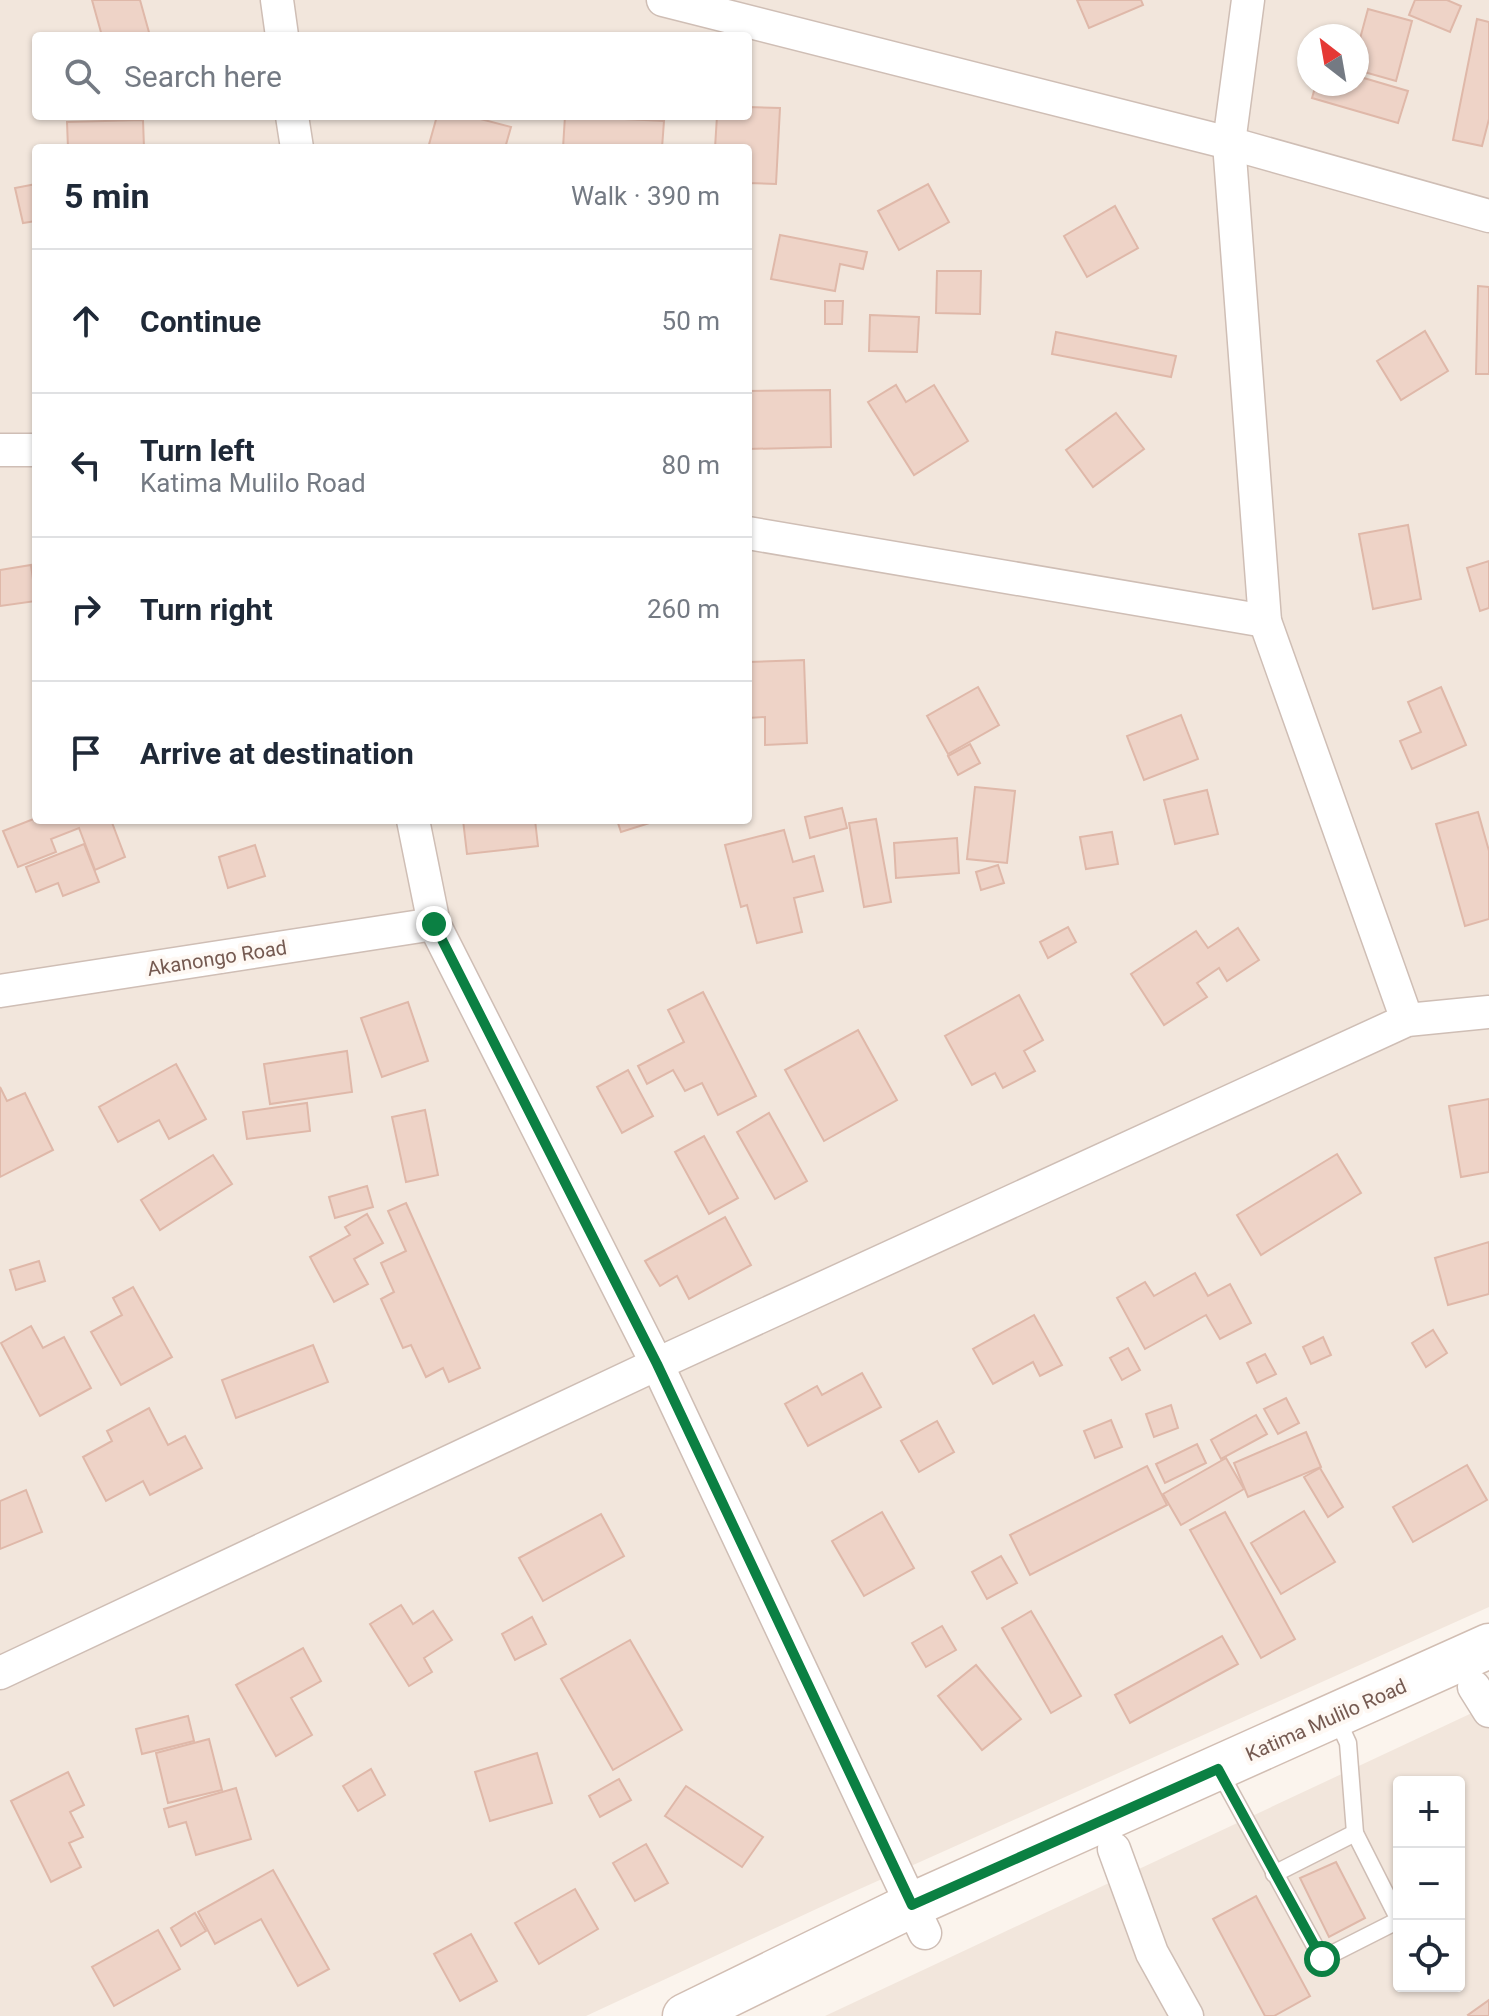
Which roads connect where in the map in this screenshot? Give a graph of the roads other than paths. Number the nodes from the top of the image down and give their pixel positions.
1 (277, 0) edge
2 (663, 0) edge
3 (1248, 0) edge
4 (281, 32) edge
5 (293, 120) edge
6 (1229, 143) junction
7 (296, 144) edge
8 (1489, 216) edge
9 (0, 450) edge
10 (32, 450) edge
11 (752, 534) edge
12 (1265, 621) junction
13 (414, 824) edge
14 (434, 924) junction
15 (0, 991) edge
16 (1489, 1012) edge
17 (1407, 1020) junction
18 (657, 1364) junction
19 (1489, 1646) edge
20 (0, 1673) edge
21 (1484, 1693) edge
22 (1342, 1730) junction
23 (1224, 1782) junction
24 (1355, 1833) junction
25 (1114, 1849) junction
26 (1274, 1874) junction
27 (1393, 1908) edge
28 (918, 1919) junction
29 (1393, 1923) edge
30 (685, 2016) edge
31 (754, 2016) edge
32 (1187, 2016) edge

1 - 4 street
2 - 6 street
3 - 6 street
5 - 7 street
6 - 8 street
6 - 12 street
9 - 10 street
11 - 12 street
12 - 17 street
13 - 14 street
14 - 15 street, Akanongo Road
14 - 18 street
16 - 17 street
17 - 18 street
18 - 20 street
18 - 28 street
19 - 22 main road, Katima Mulilo Road
21 - 22 main road, Katima Mulilo Road
22 - 23 main road, Katima Mulilo Road
22 - 24 lane
23 - 25 main road, Katima Mulilo Road
23 - 26 lane
23 - 28 main road, Katima Mulilo Road
24 - 26 lane
24 - 27 lane
25 - 28 main road, Katima Mulilo Road
25 - 32 street
26 - 29 lane
28 - 30 main road, Katima Mulilo Road
28 - 31 main road, Katima Mulilo Road

